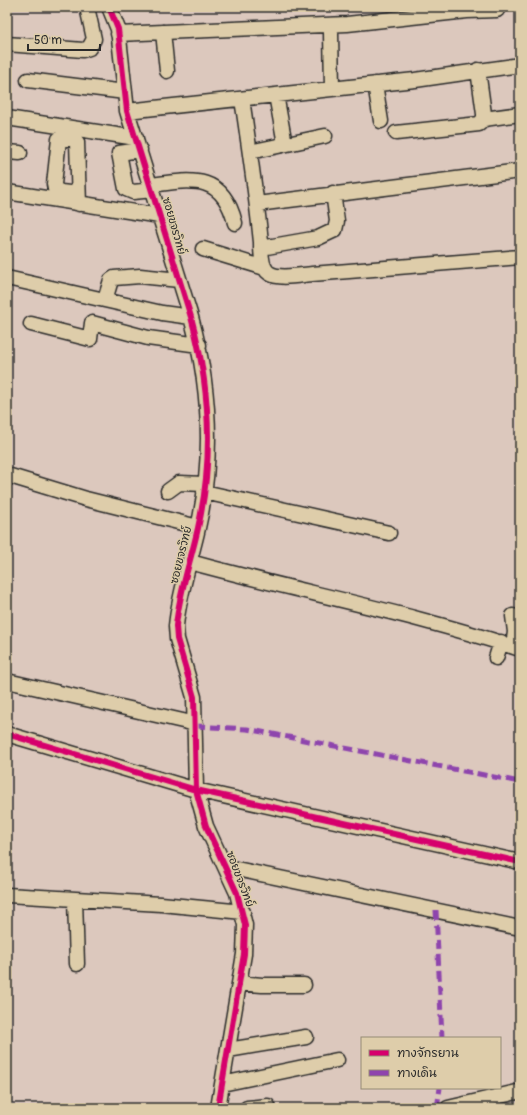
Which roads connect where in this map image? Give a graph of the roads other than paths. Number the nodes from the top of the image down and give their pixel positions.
1 (87, 7) edge
2 (109, 7) edge
3 (497, 10) dead end
4 (163, 32) junction
5 (331, 32) dead end
6 (118, 34) junction
7 (7, 44) edge
8 (520, 65) edge
9 (478, 70) junction
10 (167, 71) dead end
11 (28, 80) dead end
12 (375, 84) junction
13 (332, 89) junction
14 (125, 92) junction
15 (276, 95) junction
16 (242, 99) junction
17 (127, 111) junction
18 (520, 114) edge
19 (7, 118) edge
20 (484, 119) junction
21 (381, 121) dead end
22 (396, 133) dead end
23 (325, 136) dead end
24 (138, 144) junction
25 (285, 144) junction
26 (250, 152) junction
27 (520, 171) edge
28 (152, 187) junction
29 (7, 192) edge
30 (333, 193) junction
31 (257, 204) junction
32 (160, 216) junction
33 (235, 223) dead end
34 (261, 248) junction
35 (204, 249) dead end
36 (520, 257) edge
37 (265, 268) junction
38 (7, 278) edge
39 (179, 280) junction
40 (105, 300) junction
41 (191, 317) junction
42 (31, 324) dead end
43 (198, 345) junction
44 (7, 475) edge
45 (204, 488) junction
46 (168, 491) dead end
47 (198, 527) junction
48 (388, 533) dead end
49 (190, 562) junction
50 (513, 616) dead end
51 (511, 646) edge
52 (496, 658) dead end
53 (7, 681) edge
54 (196, 724) junction
55 (7, 734) edge
56 (196, 790) junction
57 (520, 862) edge
58 (227, 868) junction
59 (7, 895) edge
60 (75, 899) junction
61 (243, 912) junction
62 (520, 928) edge
63 (77, 964) dead end
64 (239, 983) junction
65 (304, 985) dead end
66 (306, 1037) dead end
67 (228, 1050) junction
68 (336, 1060) dead end
69 (222, 1084) junction
70 (519, 1096) edge
71 (268, 1106) dead end
72 (218, 1108) edge
73 (247, 1108) edge
74 (448, 1108) edge

1 - 7 street
2 - 6 street, ซอยขจรวิทย์
3 - 4 street
4 - 6 street
4 - 10 street
5 - 13 street
6 - 14 street, ซอยขจรวิทย์
8 - 9 street
9 - 12 street
9 - 20 street
11 - 14 street
12 - 13 street
12 - 21 street
13 - 15 street
14 - 17 street, ซอยขจรวิทย์
15 - 16 street
15 - 25 street
16 - 17 street
16 - 26 street
17 - 24 street, ซอยขจรวิทย์
18 - 20 street
19 - 24 street
20 - 22 street
23 - 25 street
24 - 28 street, ซอยขจรวิทย์
24 - 28 street
25 - 26 street
26 - 31 street
27 - 30 street
28 - 32 street, ซอยขจรวิทย์
28 - 33 street
29 - 32 street
30 - 31 street
30 - 34 street
31 - 34 street
32 - 39 street, ซอยขจรวิทย์
34 - 37 street
35 - 37 street
36 - 37 street
38 - 40 street
39 - 40 street
39 - 41 street, ซอยขจรวิทย์
40 - 41 street
41 - 43 street, ซอยขจรวิทย์
42 - 43 street
43 - 45 street, ซอยขจรวิทย์
44 - 47 street
45 - 46 street
45 - 47 street, ซอยขจรวิทย์
45 - 48 street
47 - 49 street, ซอยขจรวิทย์
49 - 51 street
49 - 54 street, ซอยขจรวิทย์
50 - 51 street
51 - 52 street
53 - 54 street
54 - 56 street, ซอยขจรวิทย์
55 - 56 street
56 - 57 street
56 - 58 street, ซอยขจรวิทย์
58 - 61 street, ซอยขจรวิทย์
58 - 62 street
59 - 60 street
60 - 61 street
60 - 63 street
61 - 64 street, ซอยขจรวิทย์
64 - 65 street
64 - 67 street, ซอยขจรวิทย์
66 - 67 street
67 - 69 street, ซอยขจรวิทย์
68 - 69 street
69 - 72 street, ซอยขจรวิทย์
70 - 74 street
71 - 73 street

